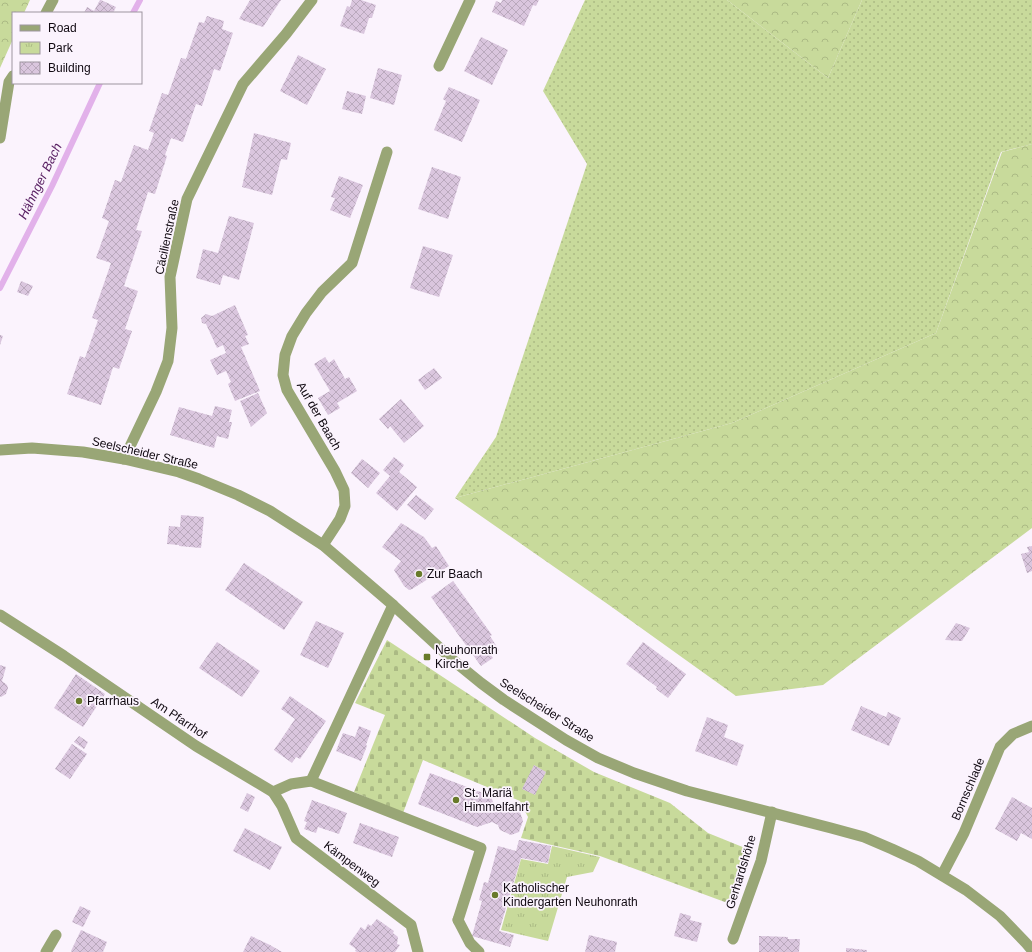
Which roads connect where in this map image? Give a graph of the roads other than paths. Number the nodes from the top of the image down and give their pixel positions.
1 (53, 0) edge
2 (312, 0) edge
3 (470, 0) edge
4 (47, 12) edge
5 (439, 66) dead end
6 (12, 78) edge
7 (0, 138) edge
8 (387, 152) dead end
9 (0, 450) edge
10 (124, 459) junction
11 (322, 545) junction
12 (393, 605) junction
13 (0, 615) edge
14 (1032, 726) edge
15 (311, 781) junction
16 (273, 792) junction
17 (772, 812) junction
18 (942, 875) junction
19 (56, 935) dead end
20 (733, 939) dead end
21 (1032, 950) edge
22 (46, 952) edge
23 (418, 952) edge
24 (479, 952) edge

1 - 4 street
2 - 10 street, Cäcilienstraße
3 - 5 street
6 - 7 street
8 - 11 street, Auf der Baach
9 - 10 street, Seelscheider Straße
10 - 11 street, Seelscheider Straße
11 - 12 street, Seelscheider Straße
12 - 15 street
12 - 17 street, Seelscheider Straße
13 - 16 street, Am Pfarrhof
14 - 18 street, Bornschlade
15 - 16 street
15 - 24 street
16 - 23 street, Kämpenweg
17 - 18 street, Seelscheider Straße
17 - 20 street, Gerhardshöhe
18 - 21 street, Seelscheider Straße
19 - 22 street

